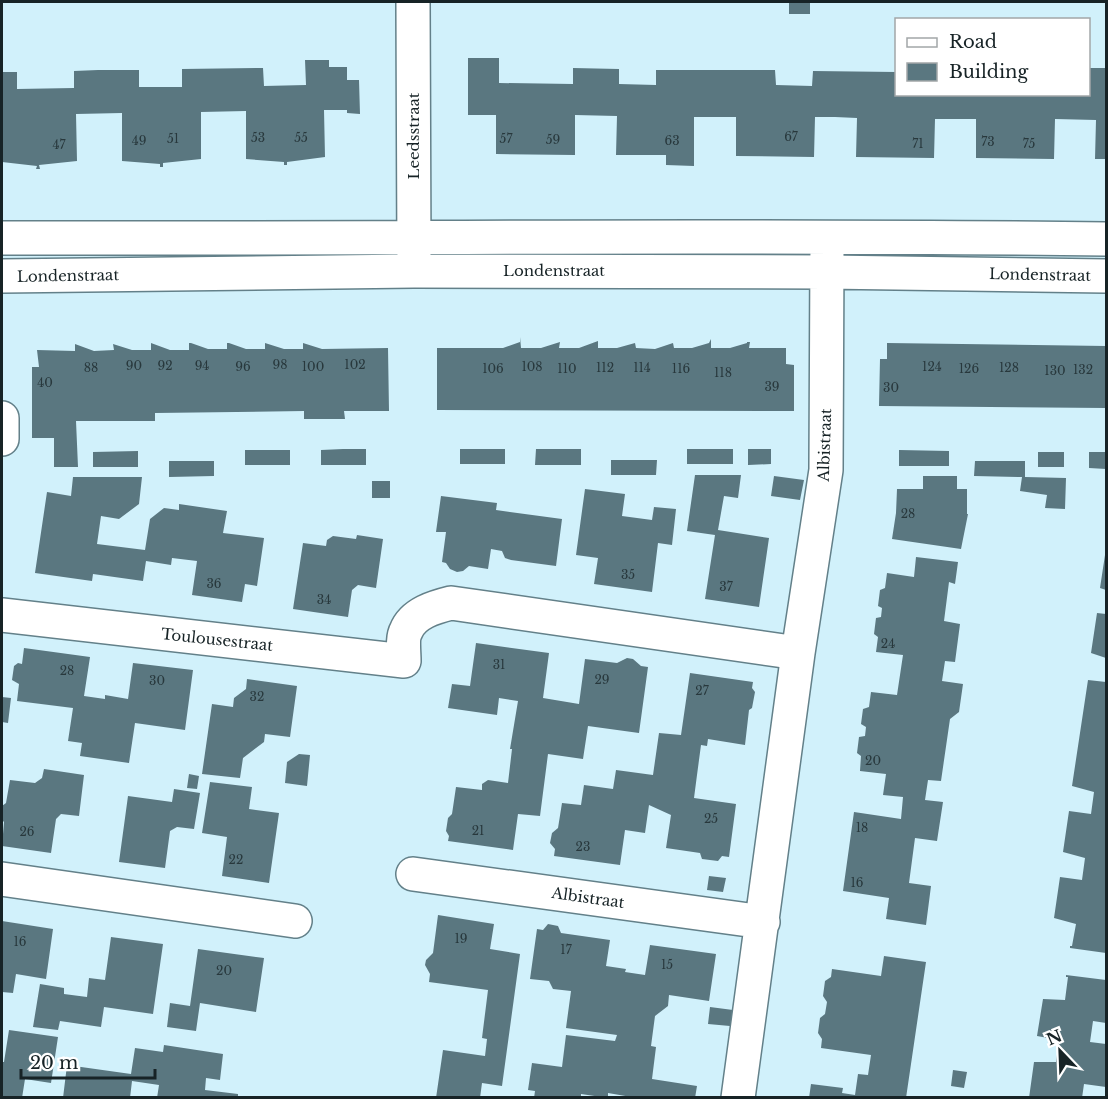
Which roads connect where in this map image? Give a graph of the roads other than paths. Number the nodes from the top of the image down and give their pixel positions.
1 (413, 2) edge
2 (827, 235) junction
3 (2, 238) edge
4 (415, 239) junction
5 (1107, 239) edge
6 (414, 271) junction
7 (826, 272) junction
8 (2, 276) edge
9 (1107, 276) edge
10 (2, 418) edge
11 (2, 439) edge
12 (2, 615) edge
13 (798, 653) junction
14 (413, 874) dead end
15 (2, 879) edge
16 (295, 921) dead end
17 (763, 922) junction
18 (738, 1098) edge

1 - 4 street, Leedsstraat
2 - 4 street
2 - 5 street
2 - 7 street, Albistraat
3 - 4 street
4 - 6 street, Leedsstraat
6 - 7 street, Londenstraat
6 - 8 street, Londenstraat
7 - 9 street, Londenstraat
7 - 13 street, Albistraat
10 - 11 street
12 - 13 street, Toulousestraat
13 - 17 street, Albistraat
14 - 17 street, Albistraat
15 - 16 street
17 - 18 street, Albistraat

